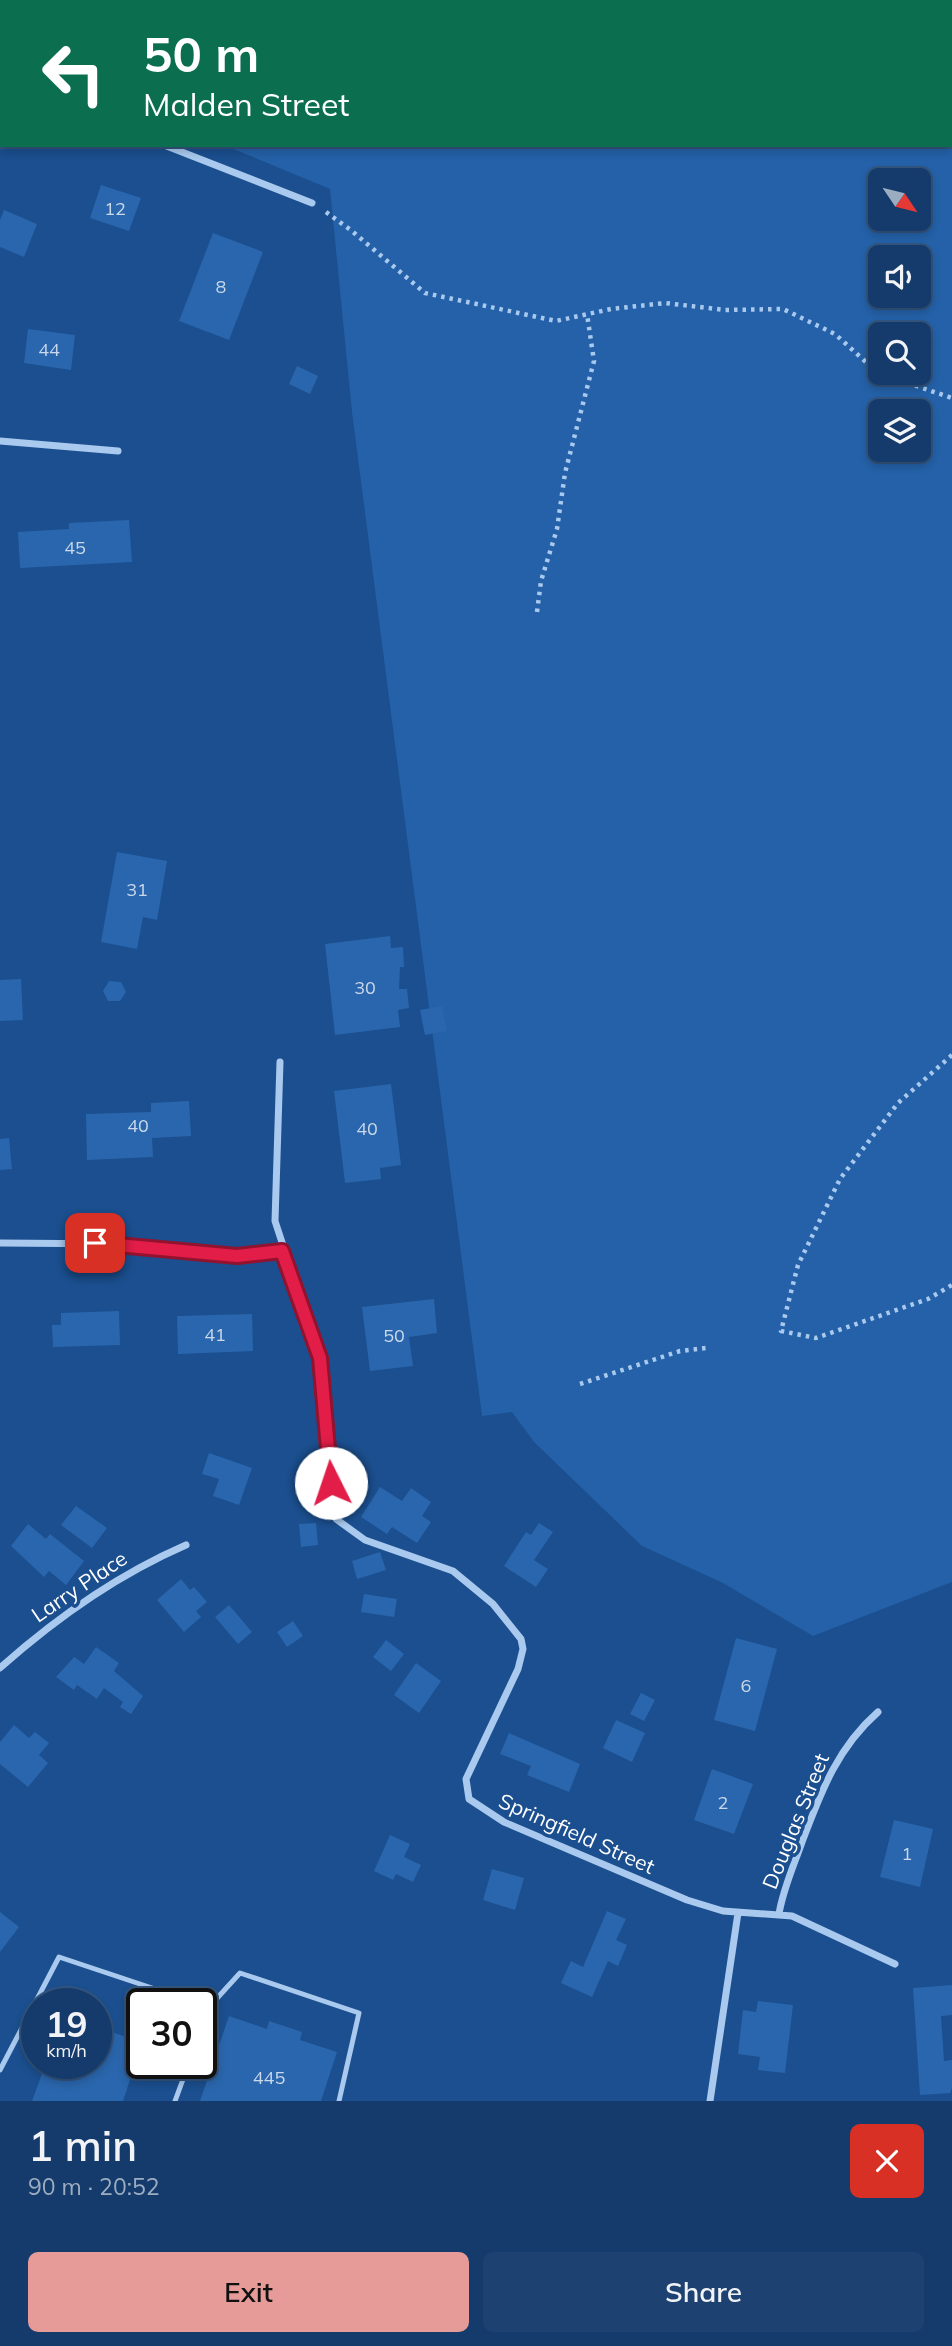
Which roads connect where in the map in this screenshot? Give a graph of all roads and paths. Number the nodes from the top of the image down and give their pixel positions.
1 (169, 147) edge
2 (313, 203) joint
3 (587, 314) junction
4 (952, 398) edge
5 (0, 440) edge
6 (118, 452) dead end
7 (537, 612) dead end
8 (952, 1055) edge
9 (280, 1062) dead end
10 (0, 1243) edge
11 (282, 1251) junction
12 (952, 1285) edge
13 (706, 1348) dead end
14 (580, 1384) dead end
15 (186, 1545) dead end
16 (0, 1668) edge
17 (878, 1712) dead end
18 (738, 1913) junction
19 (779, 1914) junction
20 (895, 1964) dead end
21 (152, 1988) edge
22 (217, 1997) edge
23 (0, 2070) edge
24 (183, 2079) edge
25 (175, 2101) edge
26 (340, 2101) edge
27 (710, 2101) edge

1 - 2 street
2 - 3 path
3 - 4 path
3 - 7 path
5 - 6 street
8 - 12 path
9 - 11 street, Springfield Street
10 - 11 street
11 - 18 street, Springfield Street
13 - 14 path
15 - 16 street, Larry Place
17 - 19 street, Douglas Street
18 - 19 street, Springfield Street
18 - 27 street
19 - 20 street, Springfield Street
21 - 23 lane
22 - 26 lane
24 - 25 lane

